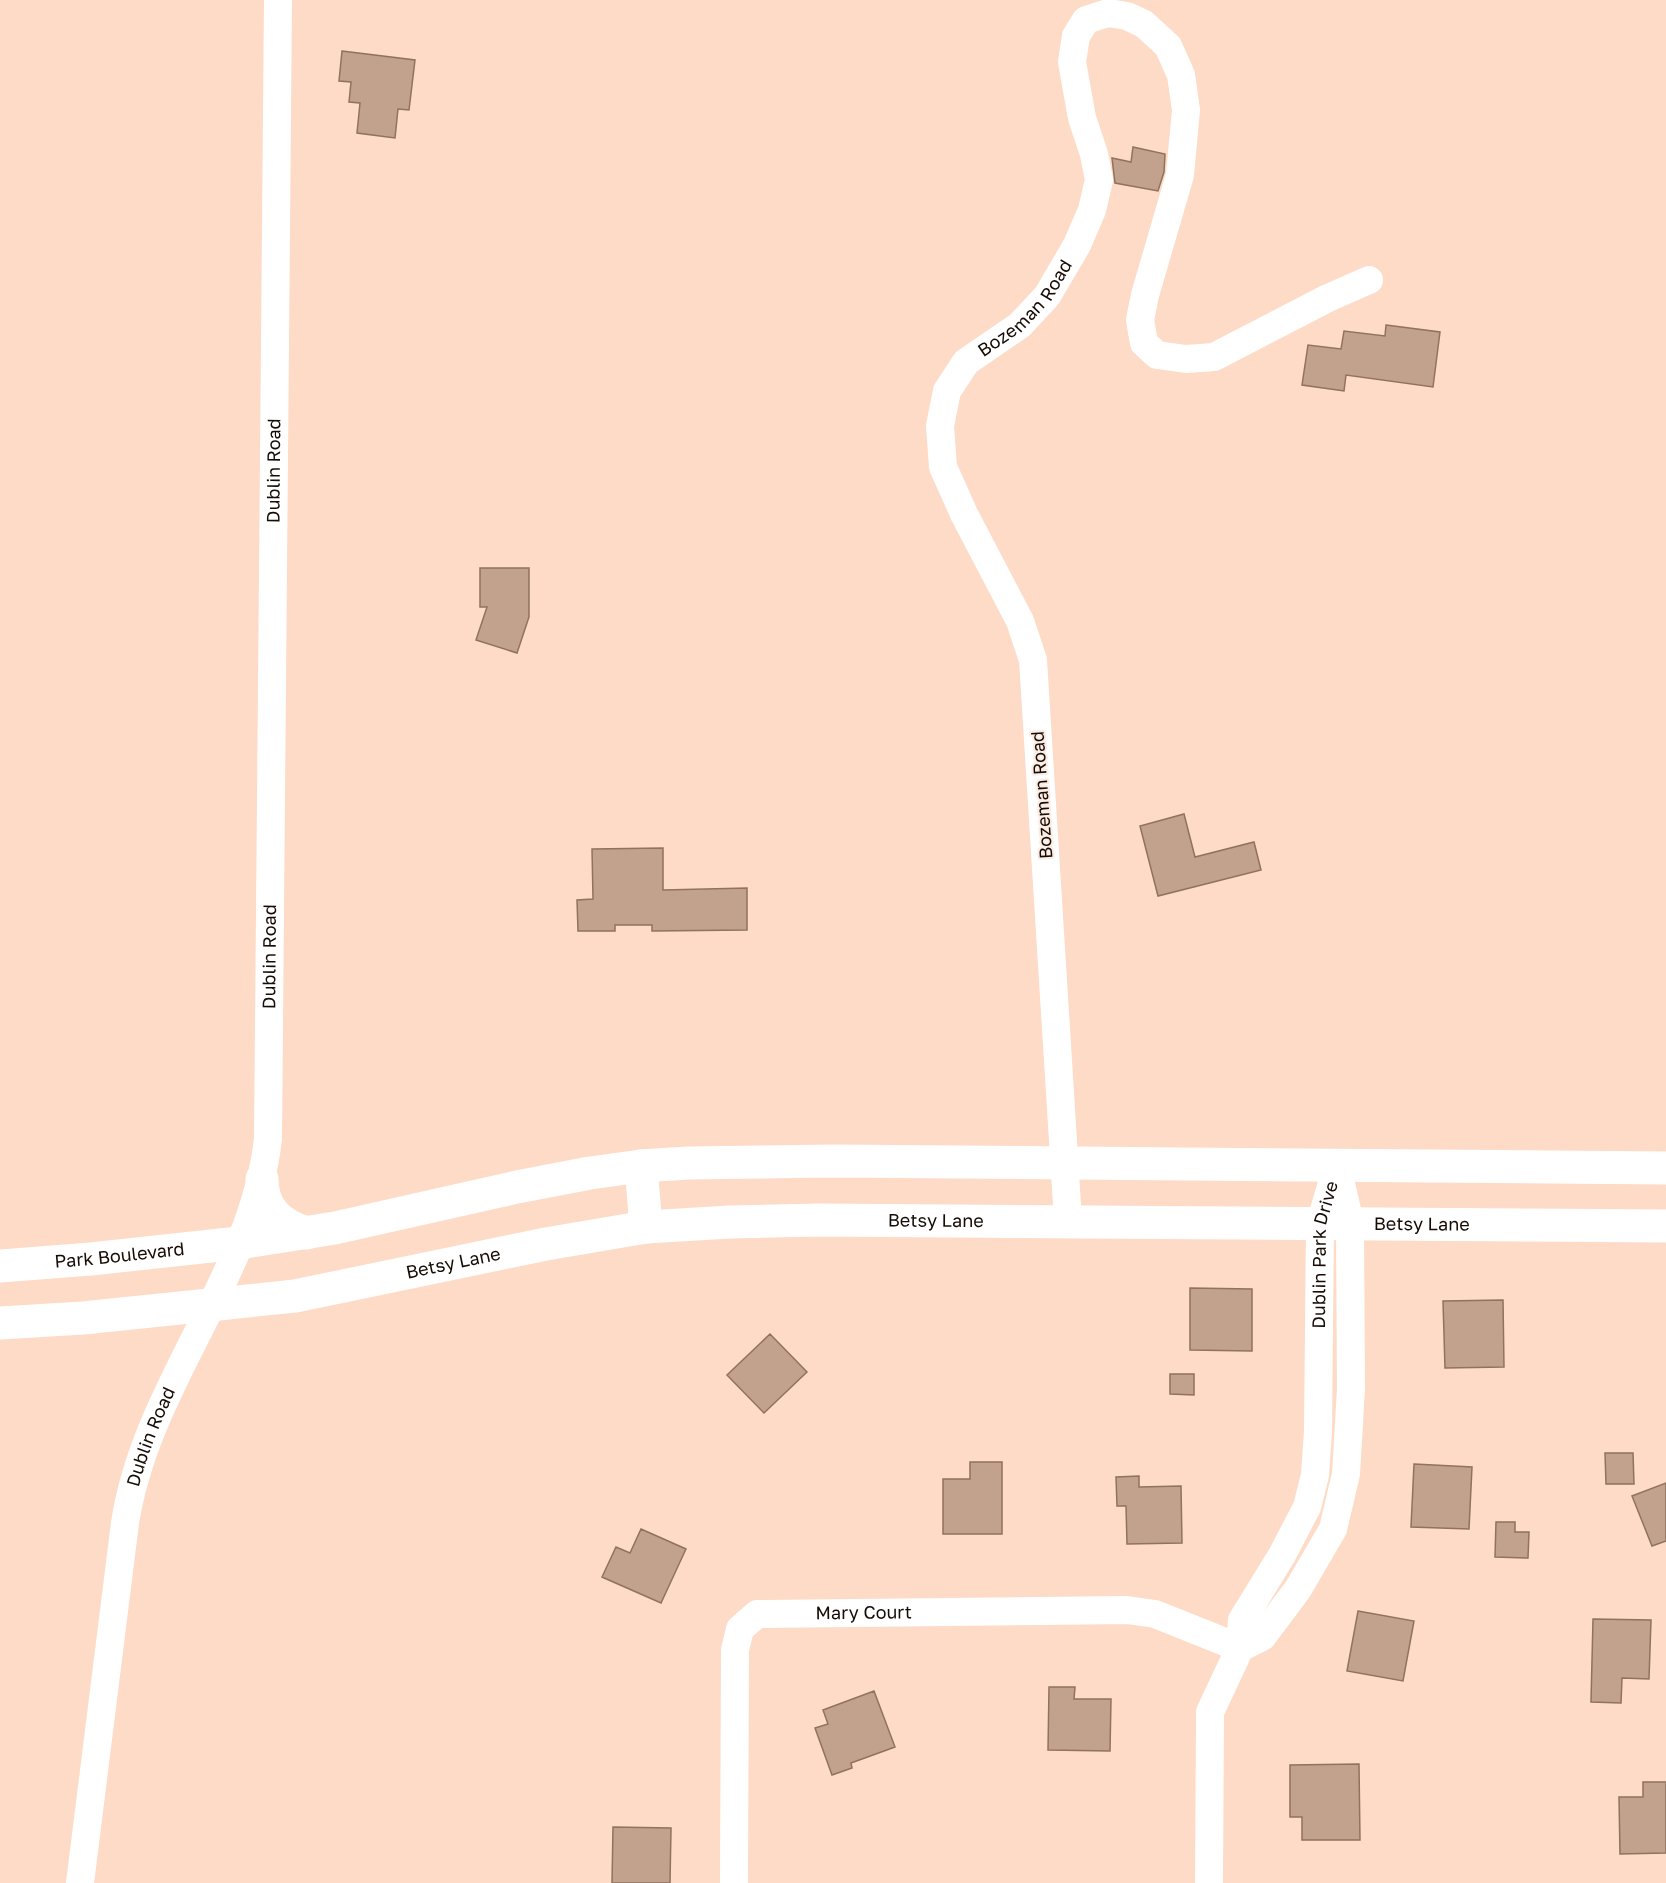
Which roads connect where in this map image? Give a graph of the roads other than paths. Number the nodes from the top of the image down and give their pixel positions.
1 (278, 0) edge
2 (1369, 280) dead end
3 (1064, 1164) junction
4 (641, 1166) junction
5 (1337, 1166) junction
6 (1666, 1168) edge
7 (262, 1179) junction
8 (1068, 1221) junction
9 (1335, 1223) junction
10 (1666, 1226) edge
11 (646, 1227) junction
12 (307, 1233) junction
13 (239, 1243) junction
14 (0, 1266) edge
15 (213, 1305) junction
16 (0, 1323) edge
17 (1351, 1338) junction
18 (1319, 1339) junction
19 (1310, 1495) junction
20 (1338, 1505) junction
21 (1240, 1648) junction
22 (80, 1883) edge
23 (734, 1883) edge
24 (1209, 1883) edge

1 - 7 street, Dublin Road
2 - 3 street, Bozeman Road
3 - 4 main road
3 - 5 main road
3 - 8 street, Bozeman Road
4 - 11 main road
4 - 12 main road
5 - 6 main road
5 - 9 street, Dublin Park Drive
7 - 12 main road
7 - 13 street, Dublin Road
8 - 9 main road, Betsy Lane
8 - 11 main road, Betsy Lane
9 - 10 main road, Betsy Lane
9 - 17 street, Dublin Park Drive
9 - 18 street, Dublin Park Drive
11 - 15 main road, Betsy Lane
12 - 13 main road
13 - 14 main road, Park Boulevard
13 - 15 street, Dublin Road
15 - 16 main road
15 - 22 street, Dublin Road
17 - 18 street, Dublin Park Drive
17 - 20 street, Dublin Park Drive
18 - 19 street, Dublin Park Drive
19 - 20 street
19 - 21 street, Dublin Park Drive
20 - 21 street, Dublin Park Drive
21 - 23 street, Mary Court
21 - 24 street, Dublin Park Drive

